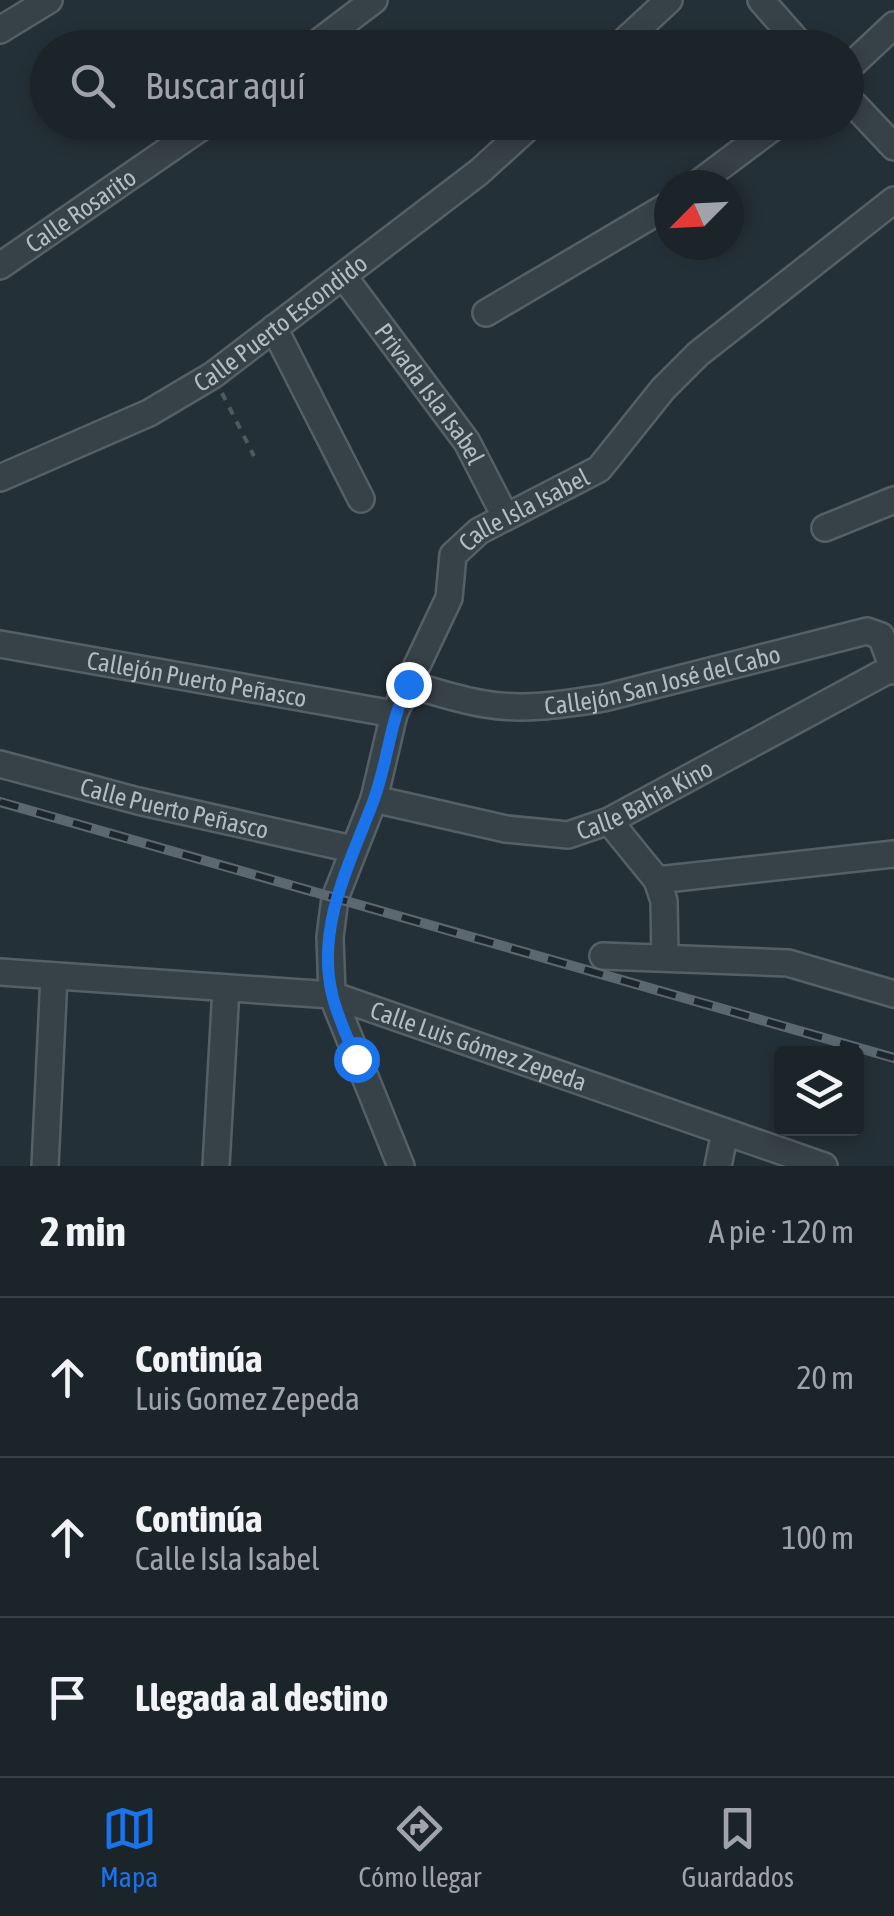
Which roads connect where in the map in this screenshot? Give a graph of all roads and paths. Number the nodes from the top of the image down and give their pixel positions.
1 (48, 0) edge
2 (374, 0) edge
3 (669, 0) edge
4 (762, 0) edge
5 (894, 25) edge
6 (0, 30) edge
7 (335, 30) edge
8 (636, 30) edge
9 (788, 30) edge
10 (864, 53) edge
11 (864, 115) edge
12 (183, 140) edge
13 (514, 140) edge
14 (756, 140) edge
15 (894, 147) edge
16 (716, 170) edge
17 (894, 200) edge
18 (654, 214) edge
19 (0, 266) edge
20 (344, 277) junction
21 (486, 313) dead end
22 (274, 328) junction
23 (213, 375) junction
24 (254, 456) dead end
25 (0, 478) edge
26 (361, 499) dead end
27 (894, 500) edge
28 (505, 516) junction
29 (825, 528) dead end
30 (0, 644) edge
31 (894, 668) edge
32 (408, 684) junction
33 (394, 714) junction
34 (0, 764) edge
35 (374, 798) junction
36 (609, 820) junction
37 (352, 849) junction
38 (894, 854) edge
39 (657, 880) junction
40 (604, 956) dead end
41 (665, 958) junction
42 (0, 972) edge
43 (54, 976) junction
44 (226, 988) junction
45 (894, 994) edge
46 (332, 995) junction
47 (725, 1132) junction
48 (45, 1166) edge
49 (216, 1166) edge
50 (400, 1166) edge
51 (718, 1166) edge
52 (824, 1166) edge

1 - 6 street
2 - 7 street
3 - 8 street
4 - 9 street
5 - 10 street
11 - 15 street
12 - 19 street, Calle Rosarito
13 - 20 street, Calle Puerto Escondido
14 - 16 street
17 - 28 street, Calle Isla Isabel
18 - 21 street
20 - 22 street, Calle Puerto Escondido
20 - 28 street, Privada Isla Isabel
22 - 23 street, Calle Puerto Escondido
22 - 26 street
23 - 24 path
23 - 25 street, Calle Puerto Escondido
27 - 29 street
28 - 32 street, Calle Isla Isabel
30 - 33 street, Callejón Puerto Peñasco
31 - 32 street, Callejón San José del Cabo
31 - 36 street, Calle Bahía Kino
32 - 33 street, Calle Isla Isabel
33 - 35 street, Calle Isla Isabel
34 - 37 street, Calle Puerto Peñasco
35 - 36 street, Calle Bahía Kino
35 - 37 street, Calle Isla Isabel
36 - 39 street
37 - 46 street, Calle Isla Isabel
38 - 39 street
39 - 41 street
40 - 41 street
41 - 45 street
42 - 43 street, Calle Luis Gómez Zepeda
43 - 44 street, Calle Luis Gómez Zepeda
43 - 48 street
44 - 46 street, Calle Luis Gómez Zepeda
44 - 49 street
46 - 47 street, Calle Luis Gómez Zepeda
46 - 50 street, Calle Isla Isabel
47 - 51 street
47 - 52 street, Calle Luis Gómez Zepeda

